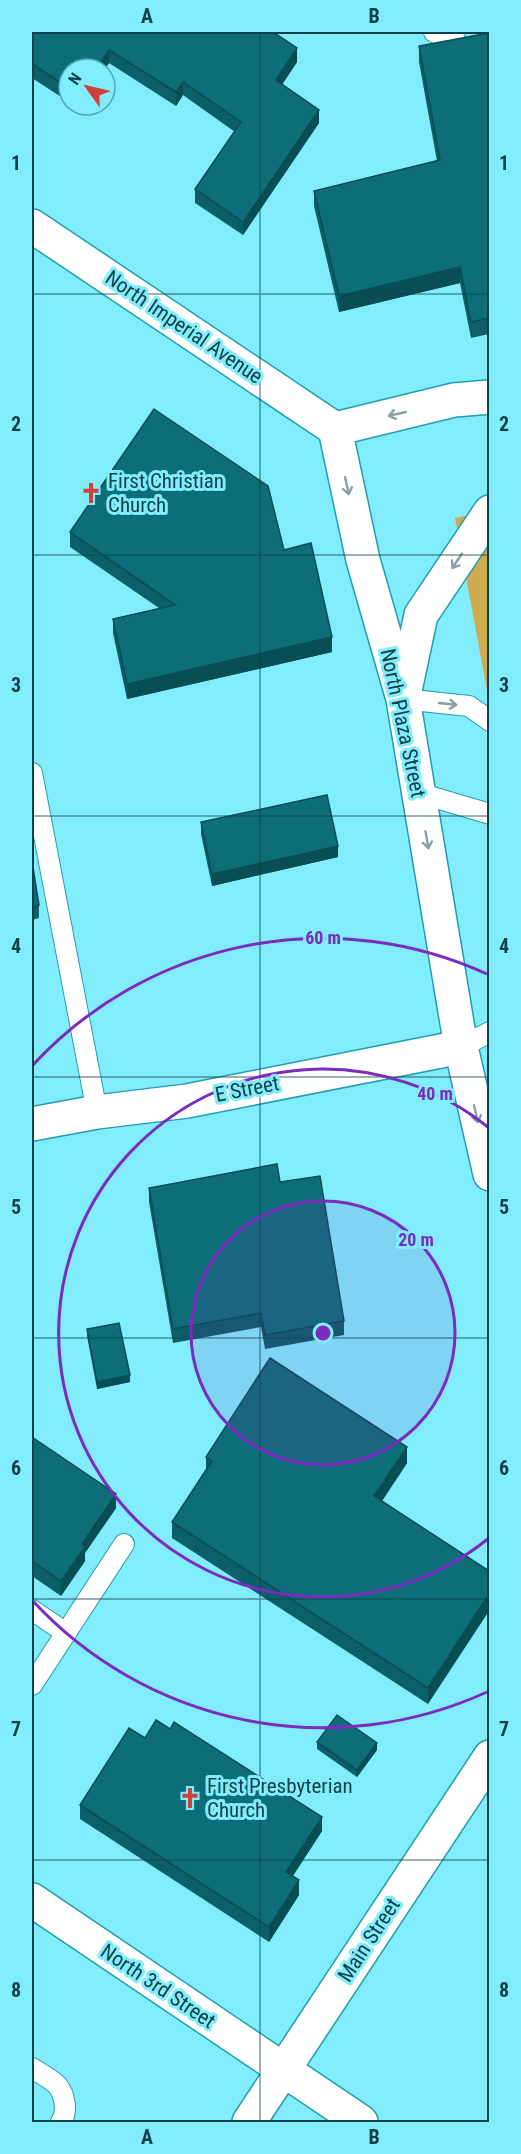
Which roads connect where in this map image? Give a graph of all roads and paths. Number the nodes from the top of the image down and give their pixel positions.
1 (434, 32) edge
2 (455, 32) edge
3 (32, 226) edge
4 (489, 397) edge
5 (335, 429) junction
6 (485, 528) edge
7 (403, 699) junction
8 (489, 721) edge
9 (32, 773) edge
10 (419, 793) junction
11 (489, 814) edge
12 (475, 1040) edge
13 (97, 1112) junction
14 (32, 1124) edge
15 (489, 1174) edge
16 (124, 1544) dead end
17 (32, 1610) edge
18 (66, 1633) junction
19 (32, 1685) edge
20 (489, 1756) edge
21 (32, 1900) edge
22 (32, 2068) edge
23 (284, 2071) junction
24 (62, 2122) edge
25 (249, 2122) edge
26 (361, 2122) edge

1 - 2 lane
3 - 5 street, North Imperial Avenue
4 -> 5 street
5 -> 7 street, North Plaza Street
6 -> 7 street
7 -> 8 lane
7 - 10 street, North Plaza Street
9 - 13 lane
10 - 11 lane
10 -> 12 street, North Plaza Street
12 - 13 street, E Street
12 -> 15 street, North Plaza Street
13 - 14 street, E Street
16 - 18 lane
17 - 18 lane
18 - 19 lane
20 - 23 street, Main Street
21 - 23 street, North 3rd Street
22 - 24 lane
23 - 25 street, Main Street
23 - 26 street, North 3rd Street

